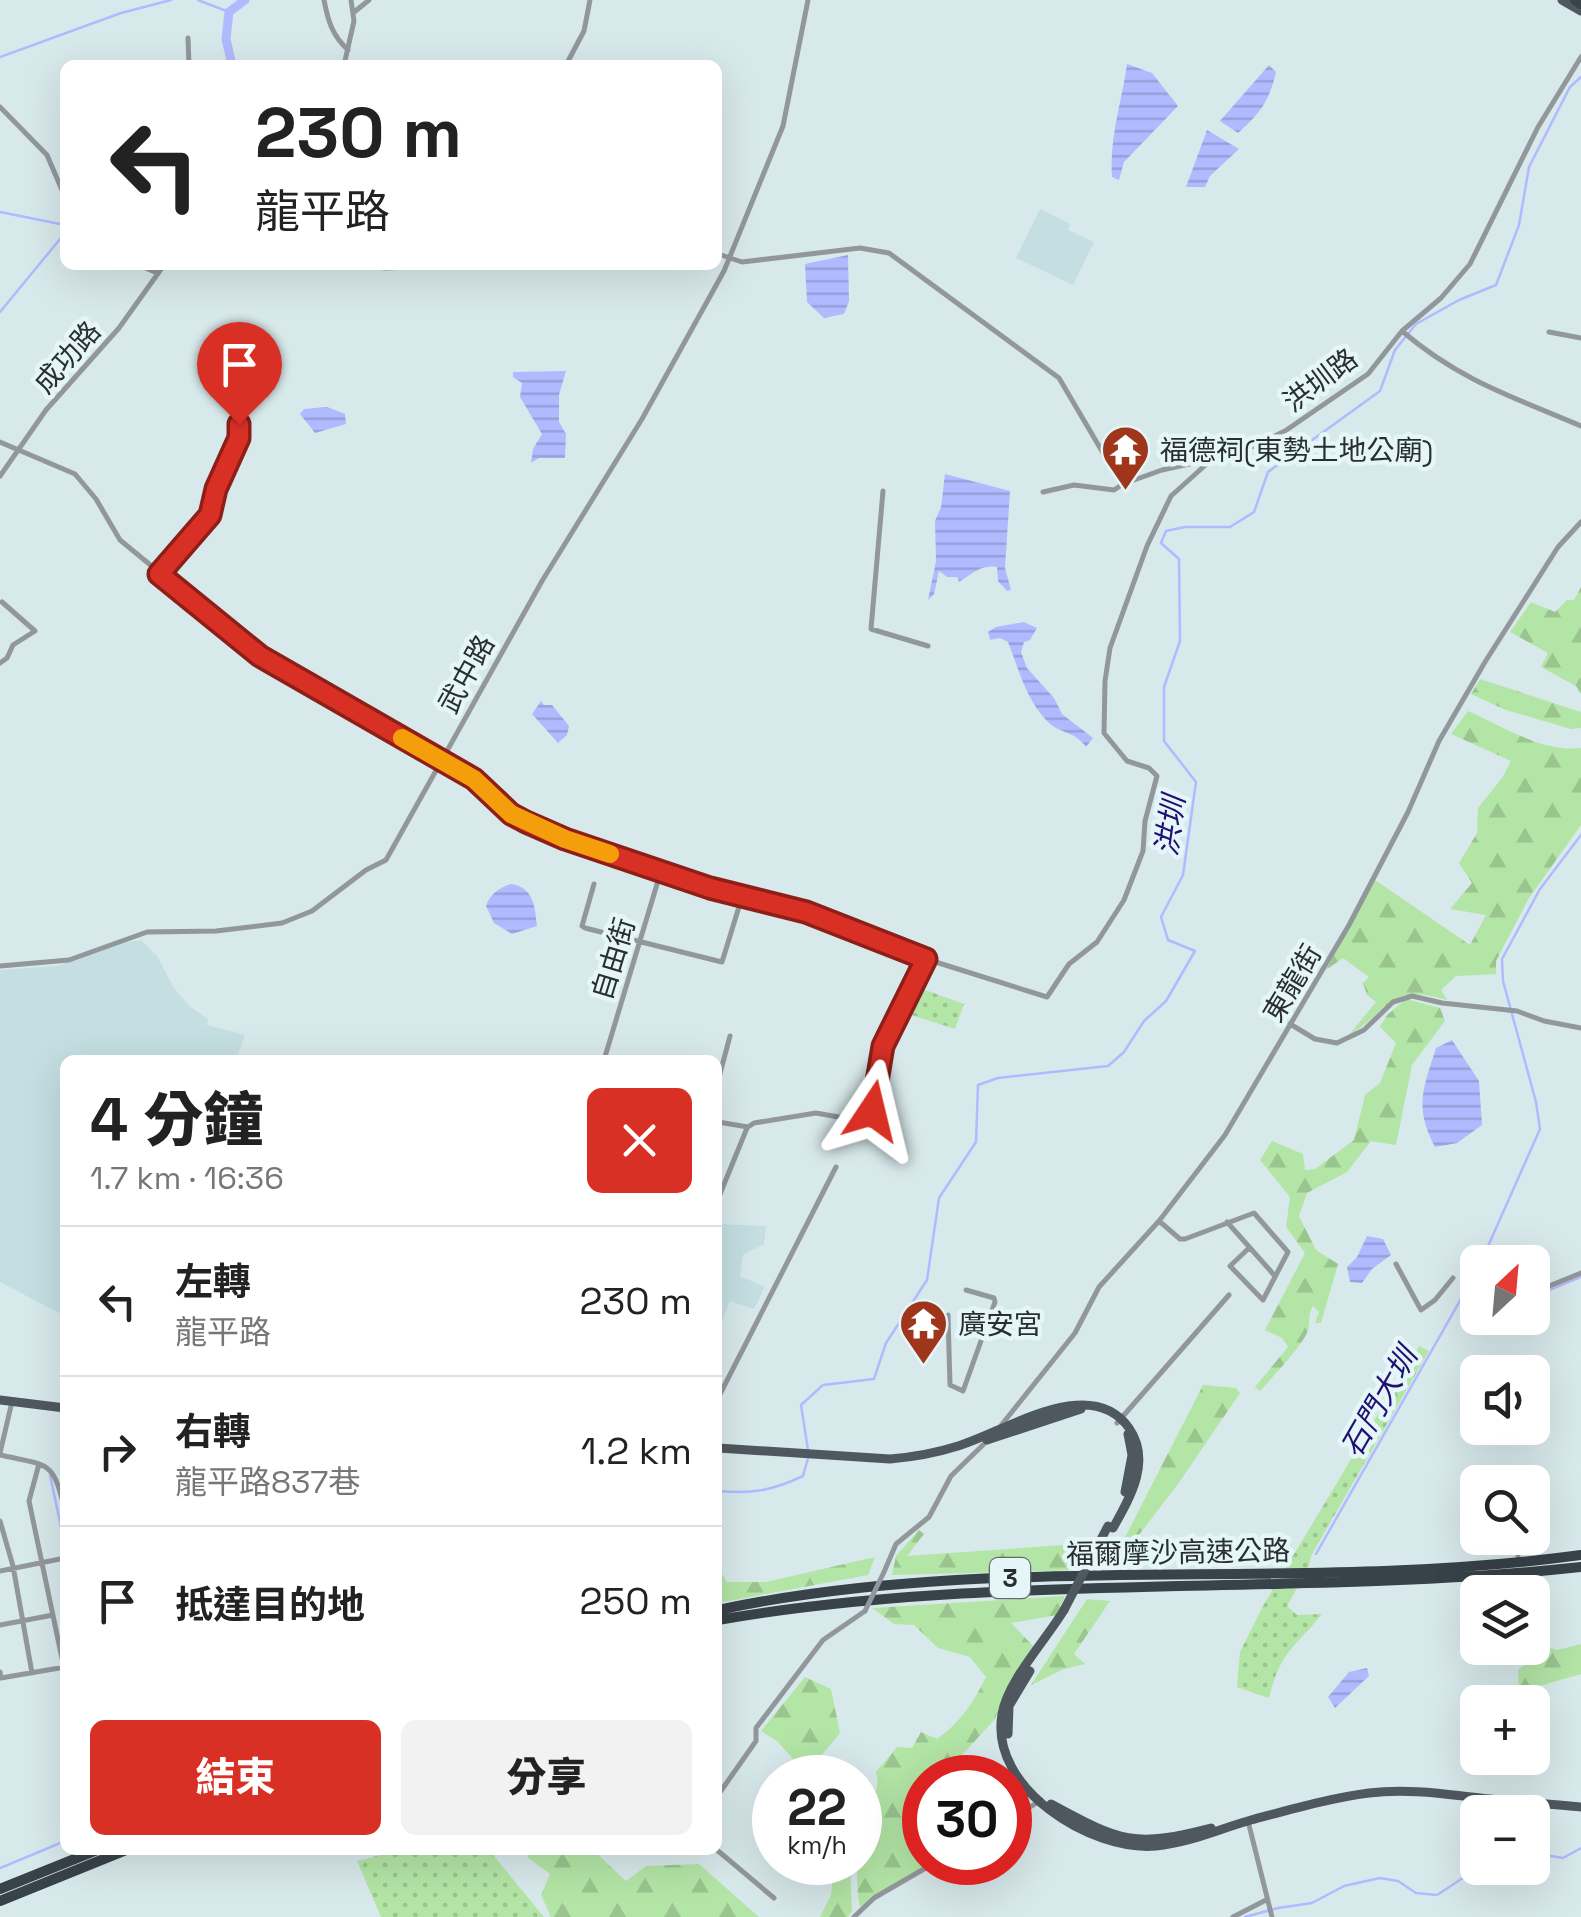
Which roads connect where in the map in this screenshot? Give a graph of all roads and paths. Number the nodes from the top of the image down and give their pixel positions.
1 (324, 0) edge
2 (351, 0) edge
3 (369, 0) edge
4 (590, 0) edge
5 (808, 0) edge
6 (1562, 0) edge
7 (1579, 5) edge
8 (352, 13) junction
9 (188, 38) dead end
10 (348, 50) junction
11 (1581, 58) edge
12 (189, 60) edge
13 (345, 60) edge
14 (569, 60) edge
15 (0, 106) edge
16 (60, 174) edge
17 (722, 255) edge
18 (730, 258) junction
19 (150, 270) edge
20 (160, 270) edge
21 (157, 273) junction
22 (1402, 331) junction
23 (1549, 332) dead end
24 (1581, 338) edge
25 (244, 401) dead end
26 (1581, 426) edge
27 (0, 442) edge
28 (19, 450) junction
29 (1211, 460) junction
30 (0, 476) edge
31 (1123, 484) junction
32 (883, 491) dead end
33 (1042, 492) dead end
34 (1581, 522) edge
35 (159, 574) junction
36 (2, 602) edge
37 (928, 646) dead end
38 (0, 663) edge
39 (440, 760) junction
40 (661, 871) junction
41 (594, 884) dead end
42 (742, 896) junction
43 (639, 944) junction
44 (926, 959) junction
45 (0, 966) edge
46 (1290, 1024) junction
47 (1581, 1028) edge
48 (730, 1036) dead end
49 (606, 1055) edge
50 (722, 1066) edge
51 (722, 1123) edge
52 (748, 1127) junction
53 (836, 1167) dead end
54 (722, 1189) edge
55 (1159, 1221) junction
56 (1227, 1222) junction
57 (1248, 1249) junction
58 (1396, 1264) dead end
59 (1581, 1273) edge
60 (1275, 1276) junction
61 (1452, 1278) dead end
62 (1550, 1285) edge
63 (966, 1290) dead end
64 (1229, 1295) dead end
65 (948, 1316) dead end
66 (722, 1390) edge
67 (4, 1404) edge
68 (60, 1410) edge
69 (1119, 1421) junction
70 (992, 1435) junction
71 (722, 1450) edge
72 (0, 1454) edge
73 (39, 1464) junction
74 (60, 1489) edge
75 (0, 1521) edge
76 (2, 1537) edge
77 (1581, 1555) edge
78 (60, 1559) edge
79 (44, 1561) junction
80 (12, 1566) junction
81 (1581, 1568) edge
82 (0, 1571) edge
83 (1308, 1578) junction
84 (722, 1609) edge
85 (54, 1615) junction
86 (722, 1619) edge
87 (22, 1621) junction
88 (0, 1625) edge
89 (60, 1647) edge
90 (60, 1669) edge
91 (32, 1673) junction
92 (1, 1675) edge
93 (722, 1788) edge
94 (1040, 1801) junction
95 (1032, 1806) edge
96 (1581, 1806) edge
97 (1248, 1821) junction
98 (722, 1854) edge
99 (85, 1855) edge
100 (114, 1855) edge
101 (902, 1882) edge
102 (0, 1889) edge
103 (774, 1898) dead end
104 (0, 1901) edge
105 (1270, 1909) edge
106 (854, 1917) edge
107 (1233, 1917) edge

1 - 10 street
2 - 8 street
3 - 8 street
4 - 14 street
5 - 18 street, 武中路
6 - 7 main road
8 - 10 street
9 - 12 street
10 - 13 street
11 - 22 street, 洪圳路
15 - 16 street
17 - 18 street
18 - 31 street
18 - 39 street, 武中路
19 - 21 street
20 - 21 street, 成功路
21 - 28 street, 成功路
22 - 26 street
22 - 29 street, 洪圳路
23 - 24 street
25 - 35 street
27 - 28 street
28 - 30 street, 成功路
28 - 35 street
29 - 31 street, 洪圳路
29 - 44 street
31 - 33 street, 洪圳路
32 - 37 street
34 - 46 street, 東龍街
35 - 39 street
36 - 38 street
39 - 40 street
39 - 45 street, 武中路
40 - 42 street
40 - 43 street, 自由街
41 - 43 street
42 - 43 street
42 - 44 street
43 - 49 street, 自由街
44 - 52 street
46 - 47 street
46 - 55 street, 東龍街
48 - 50 street
51 - 52 street
52 - 54 street
53 - 66 street
55 - 56 street
55 - 70 street, 東龍街
56 - 57 street
56 - 60 street
57 - 60 street
57 - 60 street
58 - 61 street
59 - 62 street
63 - 65 street
64 - 69 street
67 - 68 main road
67 - 72 street
69 - 70 main road
69 - 94 main road, 3, bridge
70 - 71 main road
70 - 93 street, 東龍街, bridge
72 - 73 street
73 - 74 street
73 - 79 street
75 - 76 street
76 - 80 street
77 - 83 highway, 福爾摩沙高速公路 / 3
78 - 79 street
79 - 80 street
79 - 85 street
80 - 82 street
80 - 87 street
81 - 83 highway, 福爾摩沙高速公路 / 3
83 - 84 highway, 福爾摩沙高速公路 / 3
83 - 86 highway, 福爾摩沙高速公路 / 3
85 - 87 street
85 - 89 street
87 - 88 street
87 - 91 street
90 - 91 street
91 - 92 street
94 - 95 street
94 - 97 main road, 3
96 - 97 main road, 3
97 - 105 street
98 - 103 street
99 - 102 highway
100 - 104 highway
101 - 106 street
105 - 107 street

